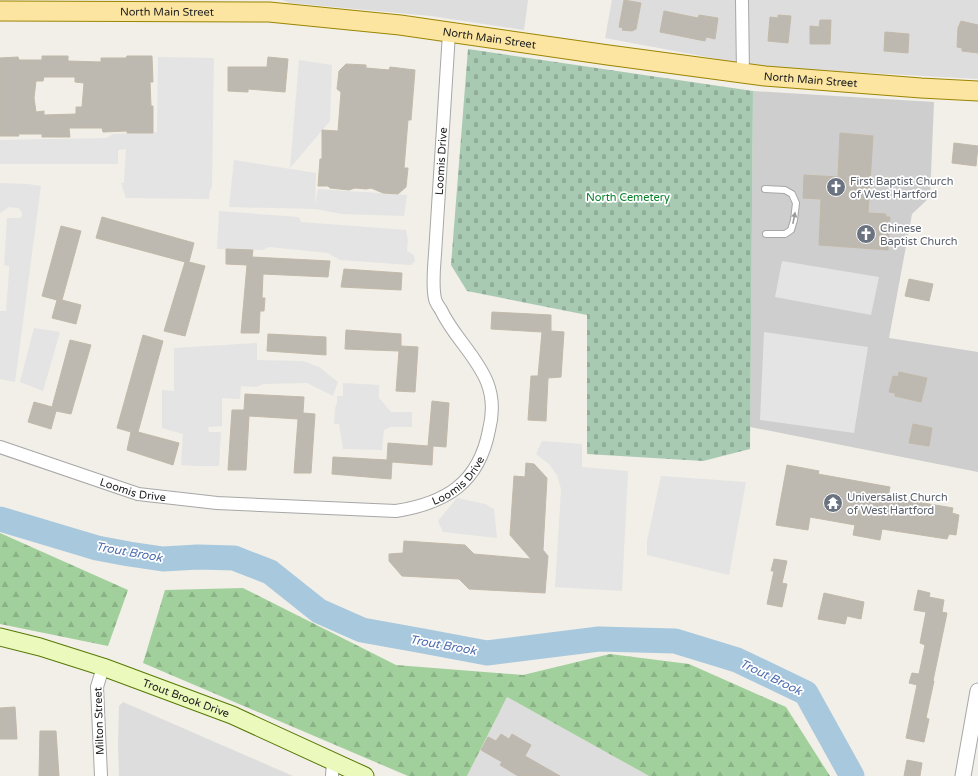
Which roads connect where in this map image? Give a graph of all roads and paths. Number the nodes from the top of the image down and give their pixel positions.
1 (742, 0) edge
2 (269, 6) edge
3 (0, 11) edge
4 (449, 33) junction
5 (743, 74) junction
6 (978, 91) edge
7 (765, 189) dead end
8 (766, 234) dead end
9 (0, 448) edge
10 (0, 637) edge
11 (103, 667) junction
12 (978, 693) edge
13 (333, 768) edge
14 (101, 776) edge
15 (365, 776) edge
16 (963, 776) edge

1 - 5 street
2 - 3 main road, North Main Street
2 - 4 main road, North Main Street
4 - 5 main road, North Main Street
4 - 9 street, Loomis Drive
5 - 6 main road, North Main Street
8 -> 7 lane
10 - 11 main road, Trout Brook Drive
11 - 13 main road, Trout Brook Drive
11 - 14 street, Milton Street
12 - 16 street
13 - 15 main road, Trout Brook Drive

